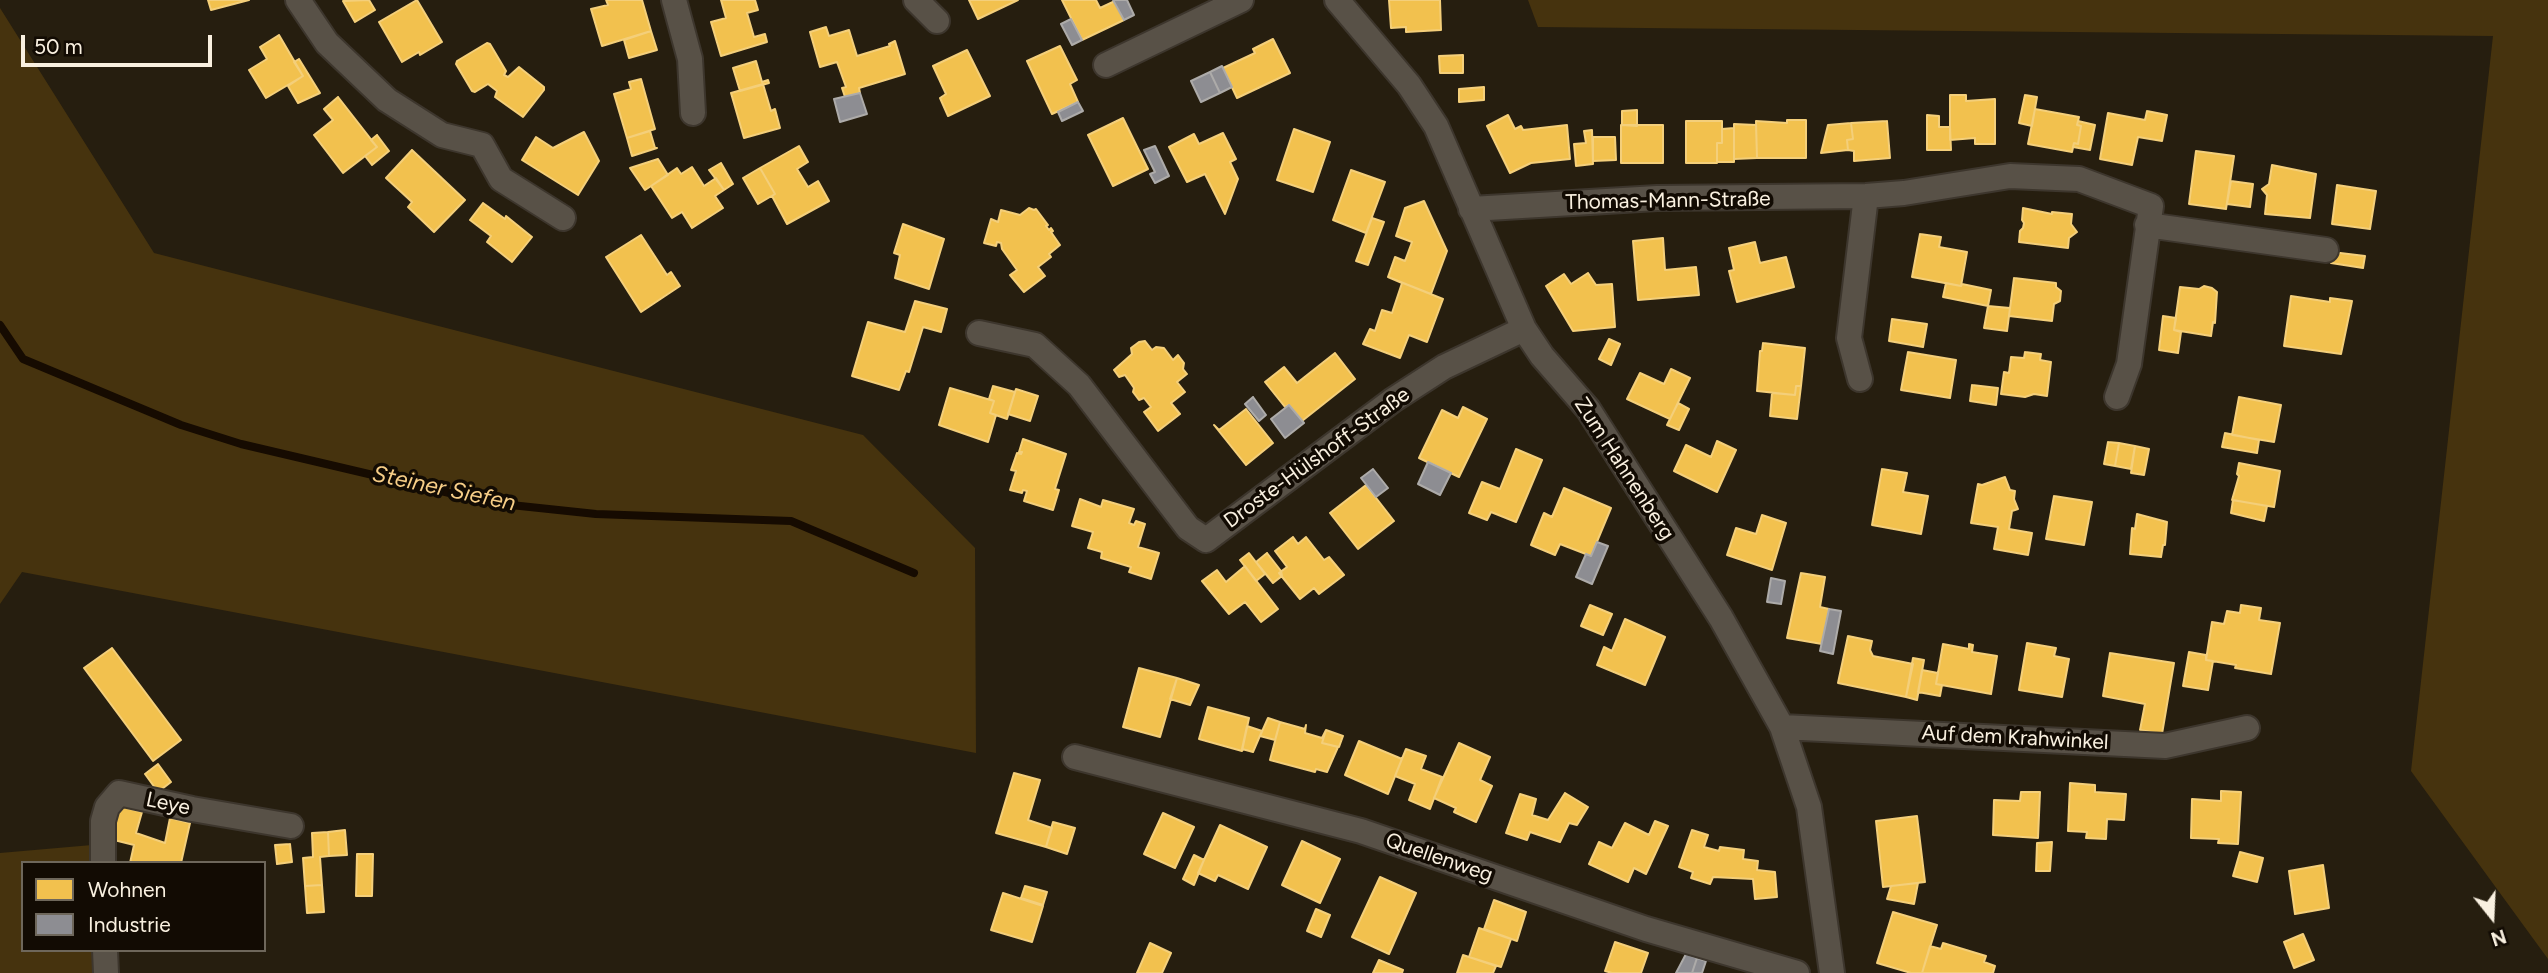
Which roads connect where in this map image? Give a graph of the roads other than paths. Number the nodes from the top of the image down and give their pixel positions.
1 (298, 0) edge
2 (674, 0) edge
3 (916, 0) edge
4 (1241, 0) edge
5 (1336, 0) edge
6 (937, 21) dead end
7 (1106, 65) dead end
8 (694, 113) dead end
9 (1866, 197) junction
10 (1471, 209) junction
11 (563, 218) dead end
12 (2147, 225) junction
13 (2326, 250) dead end
14 (1524, 328) junction
15 (979, 333) dead end
16 (1860, 379) dead end
17 (2117, 397) dead end
18 (1782, 727) junction
19 (2247, 728) dead end
20 (1076, 757) dead end
21 (291, 826) dead end
22 (103, 861) edge
23 (105, 952) edge
24 (106, 973) edge
25 (1797, 973) edge
26 (1832, 973) edge

1 - 11 street
2 - 8 street
3 - 6 street
4 - 7 street
5 - 10 street, Zum Hahnenberg
9 - 10 street, Thomas-Mann-Straße
9 - 12 street, Thomas-Mann-Straße
9 - 16 street
10 - 14 street, Zum Hahnenberg
12 - 13 street
12 - 17 street
14 - 15 street, Droste-Hülshoff-Straße
14 - 18 street, Zum Hahnenberg
18 - 19 street, Auf dem Krahwinkel
18 - 26 street, Zum Hahnenberg
20 - 25 street, Quellenweg
21 - 22 street, Leye
23 - 24 street

